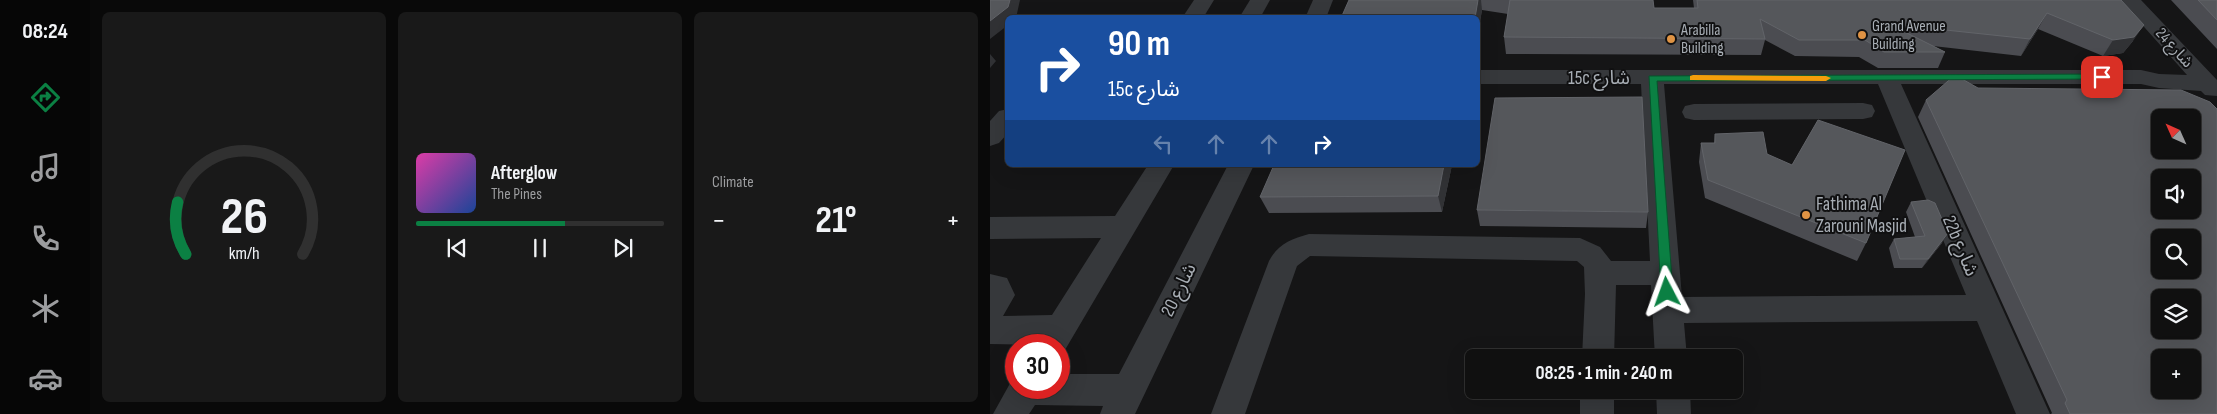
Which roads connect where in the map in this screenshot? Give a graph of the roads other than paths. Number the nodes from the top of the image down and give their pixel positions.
1 (1204, 0) edge
2 (1260, 0) edge
3 (1323, 0) edge
4 (2130, 0) edge
5 (1194, 15) edge
6 (1251, 15) edge
7 (1316, 15) edge
8 (1480, 77) edge
9 (1652, 78) junction
10 (1777, 78) junction
11 (1887, 78) junction
12 (2206, 83) edge
13 (1786, 111) junction
14 (1863, 111) dead end
15 (1694, 112) dead end
16 (1005, 120) edge
17 (990, 137) edge
18 (1160, 167) edge
19 (1241, 167) edge
20 (1124, 227) junction
21 (990, 228) edge
22 (1600, 273) junction
23 (1666, 273) junction
24 (990, 287) edge
25 (1986, 308) junction
26 (990, 310) edge
27 (1668, 310) junction
28 (990, 330) edge
29 (1028, 334) edge
30 (1058, 334) edge
31 (1598, 349) edge
32 (1670, 349) edge
33 (1062, 399) edge
34 (1597, 399) edge
35 (1673, 399) edge
36 (1124, 402) edge
37 (1228, 414) edge
38 (1597, 414) edge
39 (1674, 414) edge
40 (2033, 414) edge

1 - 5 street
2 - 6 street
3 - 7 street
4 - 12 street, شارع 24
8 - 9 street, 15c شارع
9 - 10 street, 15c شارع
9 - 23 street
10 - 11 street, 15c شارع
10 - 13 street
11 - 12 street, 15c شارع
11 - 25 street, 22b شارع
13 - 14 street
13 - 15 street
16 - 17 street
18 - 20 street
19 - 36 street, شارع 20
20 - 21 street
20 - 30 street
22 - 23 street
22 - 31 street
22 - 37 street
23 - 27 street
24 - 26 street
25 - 27 street
25 - 40 street, 22b شارع
27 - 32 street
28 - 29 street
33 - 36 street
34 - 38 street
35 - 39 street

